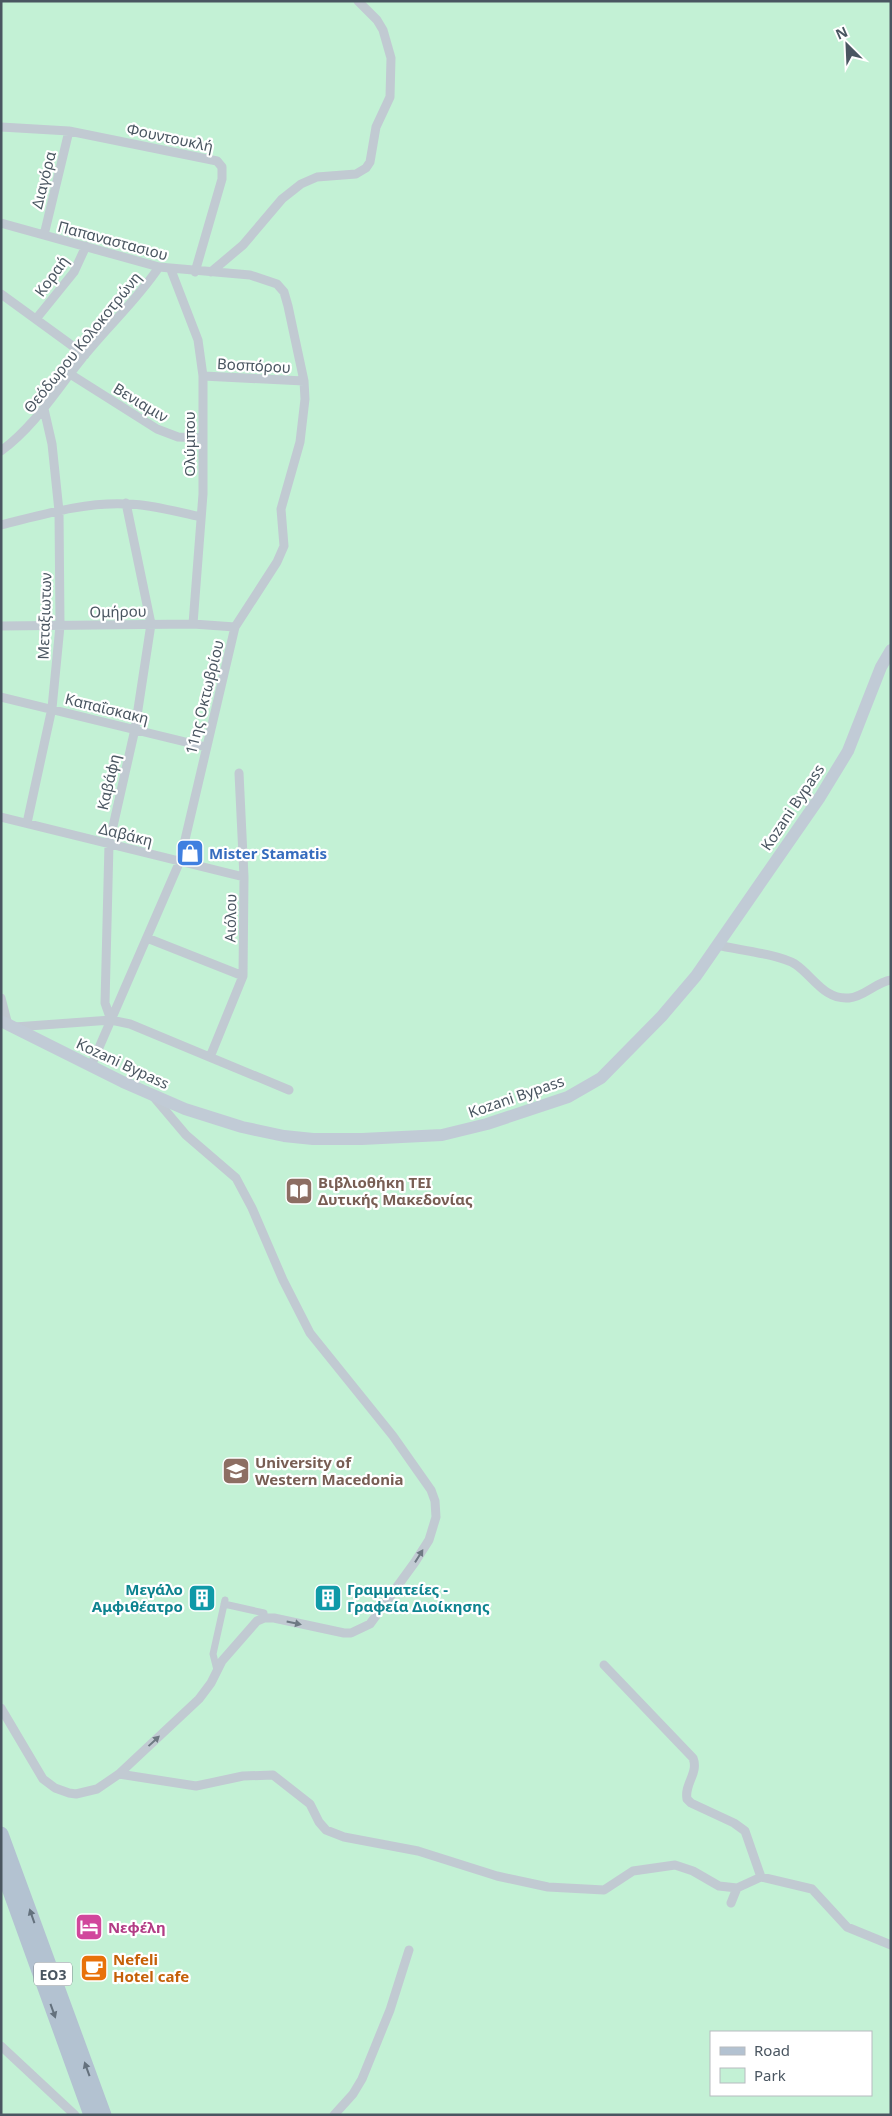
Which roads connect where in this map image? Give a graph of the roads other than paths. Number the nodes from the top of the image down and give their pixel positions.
1 (358, 1) edge
2 (1, 127) edge
3 (69, 131) junction
4 (1, 223) edge
5 (44, 235) junction
6 (86, 246) junction
7 (159, 267) junction
8 (171, 270) junction
9 (195, 272) junction
10 (211, 272) junction
11 (250, 275) joint
12 (1, 294) edge
13 (36, 319) junction
14 (85, 355) junction
15 (70, 374) junction
16 (203, 376) junction
17 (304, 381) junction
18 (44, 409) junction
19 (202, 438) junction
20 (1, 451) edge
21 (126, 504) junction
22 (59, 511) junction
23 (201, 517) junction
24 (1, 525) edge
25 (151, 624) junction
26 (192, 624) junction
27 (1, 626) edge
28 (60, 626) junction
29 (235, 627) junction
30 (891, 650) edge
31 (1, 697) edge
32 (52, 708) junction
33 (135, 729) junction
34 (206, 747) junction
35 (239, 773) dead end
36 (1, 817) edge
37 (28, 823) junction
38 (109, 844) junction
39 (180, 861) junction
40 (244, 878) junction
41 (147, 938) junction
42 (717, 945) junction
43 (243, 976) junction
44 (891, 980) edge
45 (1, 998) edge
46 (111, 1020) junction
47 (7, 1024) edge
48 (210, 1057) junction
49 (91, 1066) junction
50 (288, 1090) dead end
51 (151, 1094) junction
52 (264, 1618) junction
53 (604, 1665) dead end
54 (217, 1670) junction
55 (1, 1708) edge
56 (119, 1774) junction
57 (1, 1834) edge
58 (1, 1866) edge
59 (760, 1877) junction
60 (736, 1888) junction
61 (731, 1902) dead end
62 (891, 1945) edge
63 (409, 1950) dead end
64 (1, 2046) edge
65 (75, 2115) edge
66 (91, 2115) edge
67 (104, 2115) edge
68 (334, 2115) edge

1 - 10 street
2 - 3 street, Φουντουκλή
3 - 5 street, Διαγόρα
3 - 9 street, Φουντουκλή
4 - 5 street, Παπαναστασιου
5 - 6 street, Παπαναστασιου
6 - 7 street, Παπαναστασιου
6 - 13 street, Κοραή
7 - 8 street, Παπαναστασιου
7 - 14 street, Θεόδωρου Κολοκοτρώνη
8 - 9 street, Παπαναστασιου
8 - 16 street, Ολύμπου
9 - 10 street, Παπαναστασιου
10 - 11 street, Παπαναστασιου
11 - 17 street, 11ης Οκτωβρίου
12 - 13 street
13 - 14 street
14 - 15 street, Θεόδωρου Κολοκοτρώνη
15 - 18 street, Θεόδωρου Κολοκοτρώνη
15 - 19 street, Βενιαμιν
16 - 17 street, Βοσπόρου
16 - 19 street, Ολύμπου
17 - 29 street, 11ης Οκτωβρίου
18 - 20 street, Θεόδωρου Κολοκοτρώνη
18 - 22 street, Μεταξιωτων
19 - 23 street, Ολύμπου
21 - 22 street
21 - 23 street
21 - 25 street, Καβάφη
22 - 24 street
22 - 28 street, Μεταξιωτων
23 - 26 street, Ολύμπου
25 - 26 street, Ομήρου
25 - 28 street, Ομήρου
25 - 33 street, Καβάφη
26 - 29 street, Ομήρου
27 - 28 street, Ομήρου
28 - 32 street, Μεταξιωτων
29 - 34 street, 11ης Οκτωβρίου
30 - 42 main road, Kozani Bypass
31 - 32 street, Καπαΐσκακη
32 - 33 street, Καπαΐσκακη
32 - 37 street, Μεταξιωτων
33 - 34 street, Καπαΐσκακη
33 - 38 street, Καβάφη
34 - 39 street, 11ης Οκτωβρίου
35 - 40 street, Αιόλου
36 - 37 street, Δαβάκη
37 - 38 street, Δαβάκη
38 - 39 street, Δαβάκη
38 - 46 street, Καβάφη
39 - 40 street, Δαβάκη
39 - 41 street, 11ης Οκτωβρίου
40 - 43 street, Αιόλου
41 - 43 street
41 - 46 street, 11ης Οκτωβρίου
42 - 44 street
42 - 51 main road, Kozani Bypass
43 - 48 street, Αιόλου
45 - 47 street
46 - 47 street
46 - 48 street
46 - 49 street
47 - 49 main road, Kozani Bypass
48 - 50 street
49 - 51 main road, Kozani Bypass
52 -> 51 street
52 - 54 street
52 - 54 street
53 - 59 street
56 -> 54 street
55 - 56 street
56 - 60 street
67 -> 57 main road, ΕΟ3
58 -> 66 main road, ΕΟ3
59 - 60 street
59 - 62 street
60 - 61 street
63 - 68 street
64 - 65 street

